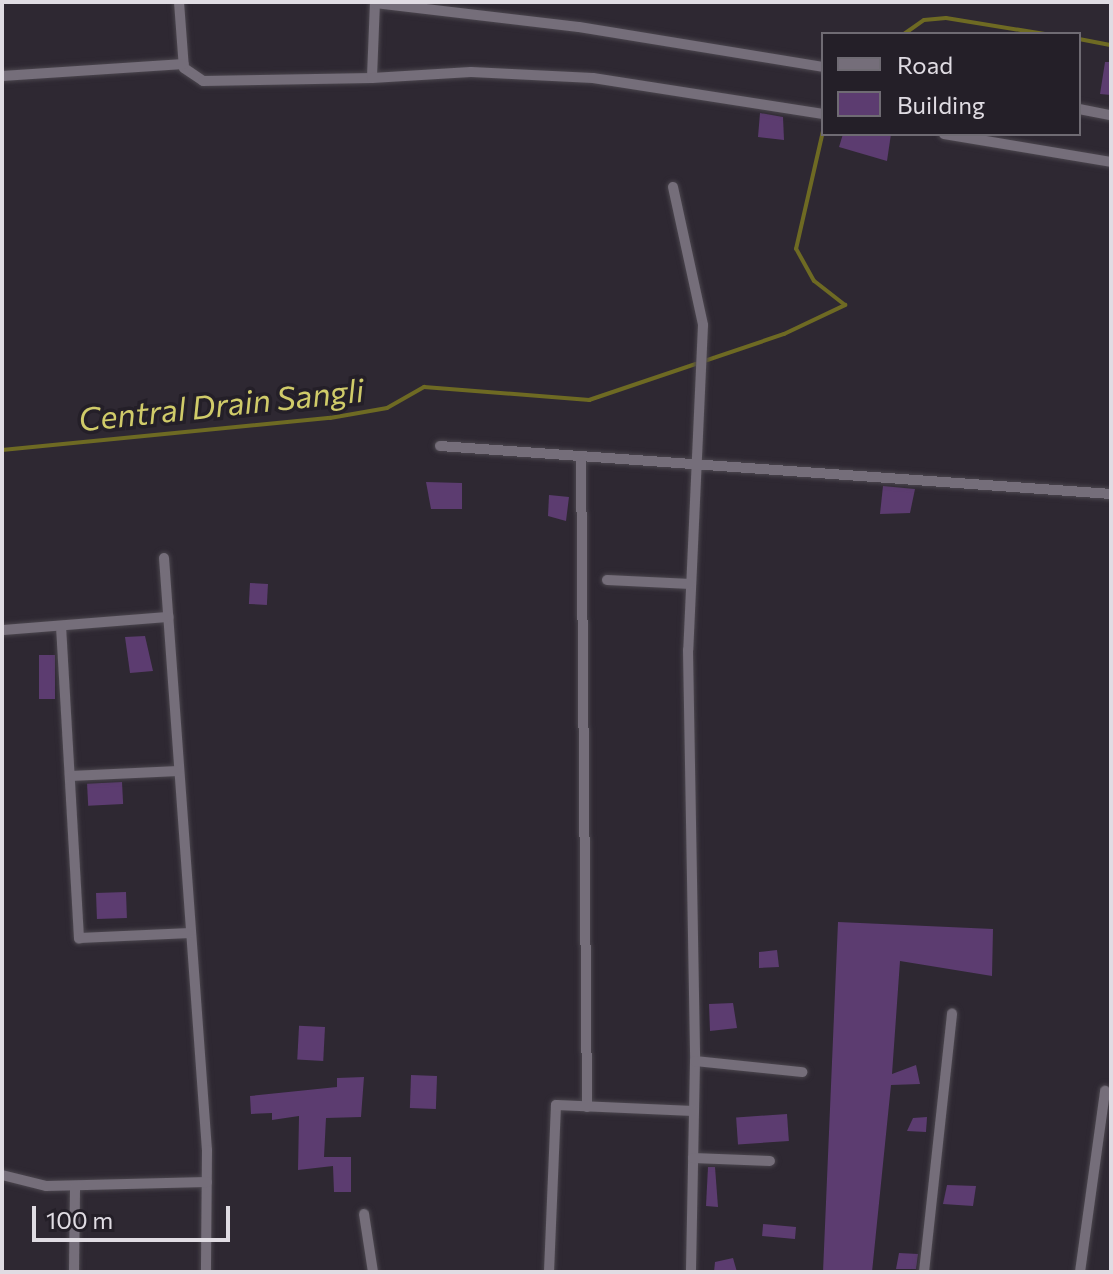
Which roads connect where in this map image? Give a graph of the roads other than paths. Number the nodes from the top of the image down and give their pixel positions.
1 (179, 2) edge
2 (375, 3) edge
3 (184, 64) junction
4 (821, 67) edge
5 (2, 76) edge
6 (372, 78) junction
7 (1081, 109) edge
8 (821, 114) edge
9 (1111, 115) edge
10 (956, 136) edge
11 (1111, 162) edge
12 (673, 187) dead end
13 (440, 446) dead end
14 (581, 457) junction
15 (695, 468) junction
16 (1111, 494) edge
17 (164, 558) dead end
18 (607, 580) dead end
19 (691, 584) junction
20 (168, 617) junction
21 (61, 626) junction
22 (2, 630) edge
23 (179, 771) junction
24 (70, 776) junction
25 (191, 933) junction
26 (952, 1014) dead end
27 (695, 1061) junction
28 (802, 1072) dead end
29 (1105, 1091) dead end
30 (587, 1107) junction
31 (694, 1111) junction
32 (693, 1158) junction
33 (770, 1161) dead end
34 (2, 1175) edge
35 (207, 1182) junction
36 (75, 1186) junction
37 (364, 1214) dead end
38 (74, 1272) edge
39 (206, 1272) edge
40 (373, 1272) edge
41 (549, 1272) edge
42 (691, 1272) edge
43 (924, 1272) edge
44 (1080, 1272) edge

1 - 3 street
2 - 4 street
2 - 6 street
3 - 5 street
3 - 6 street
6 - 8 street
7 - 9 street
10 - 11 street
12 - 15 street
13 - 14 street
14 - 15 street
14 - 30 street
15 - 16 street
15 - 19 street
17 - 20 street
18 - 19 street
19 - 27 street
20 - 21 street
20 - 23 street
21 - 22 street
21 - 24 street
23 - 24 street
23 - 25 street
24 - 25 street
25 - 35 street
26 - 43 street
27 - 28 street
27 - 31 street
29 - 44 street
30 - 31 street
30 - 41 street
31 - 32 street
32 - 33 street
32 - 42 street
34 - 36 street
35 - 36 street
35 - 39 street
36 - 38 street
37 - 40 street

